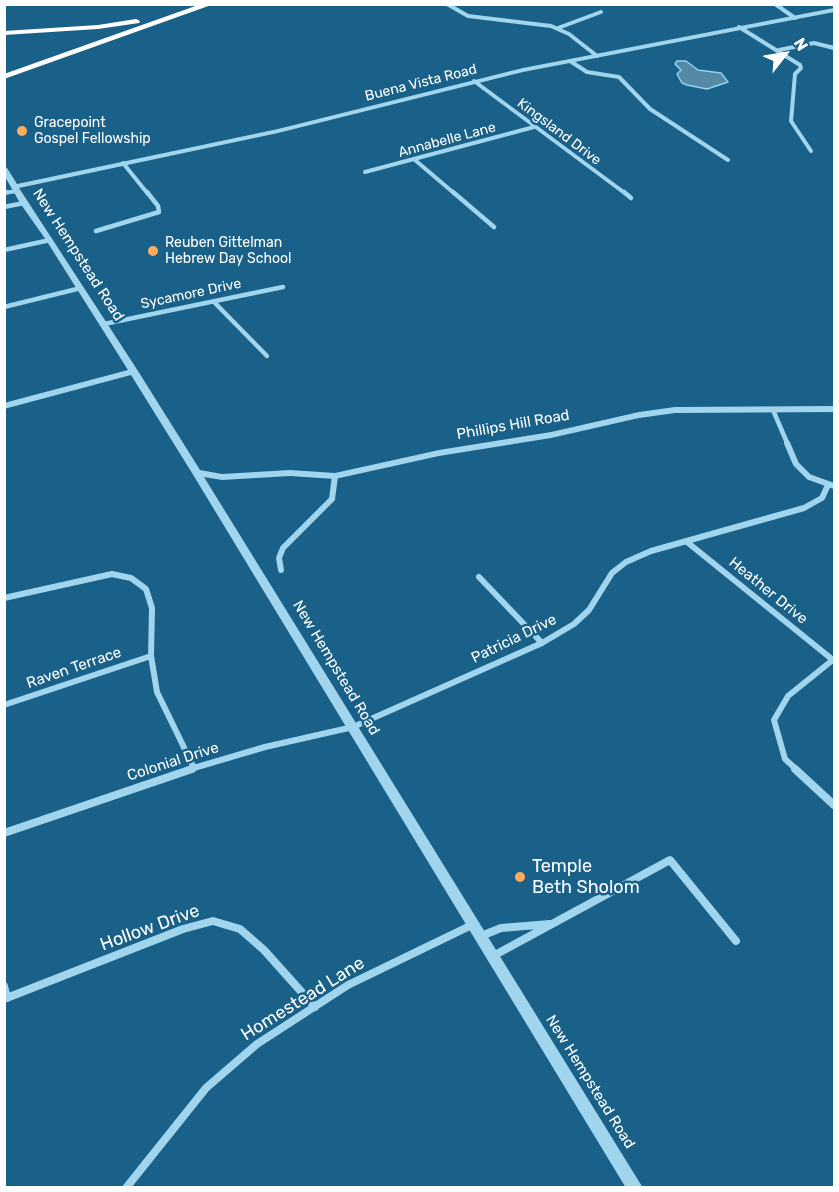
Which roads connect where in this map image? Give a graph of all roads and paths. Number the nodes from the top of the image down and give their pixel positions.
1 (190, 4) edge
2 (210, 4) edge
3 (447, 4) edge
4 (775, 4) edge
5 (834, 10) edge
6 (601, 12) dead end
7 (795, 18) junction
8 (740, 27) junction
9 (558, 28) junction
10 (4, 34) edge
11 (834, 48) edge
12 (779, 50) junction
13 (597, 56) junction
14 (570, 61) junction
15 (4, 70) edge
16 (4, 77) edge
17 (474, 81) junction
18 (534, 127) junction
19 (811, 151) dead end
20 (415, 160) junction
21 (728, 160) dead end
22 (123, 163) junction
23 (4, 168) edge
24 (365, 172) dead end
25 (16, 189) junction
26 (4, 194) edge
27 (631, 198) dead end
28 (24, 203) junction
29 (4, 207) edge
30 (494, 227) dead end
31 (96, 231) dead end
32 (50, 240) junction
33 (4, 250) edge
34 (283, 287) dead end
35 (81, 288) junction
36 (214, 302) junction
37 (4, 308) edge
38 (104, 324) junction
39 (267, 356) dead end
40 (134, 371) junction
41 (4, 406) edge
42 (834, 409) edge
43 (773, 410) junction
44 (197, 473) junction
45 (335, 476) junction
46 (831, 486) edge
47 (687, 542) junction
48 (281, 570) dead end
49 (479, 577) dead end
50 (4, 598) edge
51 (542, 643) junction
52 (151, 656) junction
53 (834, 659) edge
54 (4, 705) edge
55 (352, 727) junction
56 (194, 768) junction
57 (834, 805) edge
58 (4, 833) edge
59 (475, 924) junction
60 (554, 924) junction
61 (481, 936) junction
62 (736, 941) dead end
63 (493, 956) junction
64 (4, 986) edge
65 (6, 999) edge
66 (315, 1007) junction
67 (126, 1188) edge
68 (635, 1188) edge

1 - 10 highway
1 - 15 highway
2 - 16 highway
3 - 9 street
4 - 7 street
5 - 7 street, Buena Vista Road
6 - 9 street
7 - 8 street, Buena Vista Road
8 - 12 street
8 - 13 street, Buena Vista Road
9 - 13 street
10 - 15 highway
11 - 12 street
12 - 19 street
13 - 14 street, Buena Vista Road
14 - 17 street, Buena Vista Road
14 - 21 street
17 - 18 street, Kingsland Drive
17 - 22 street, Buena Vista Road
18 - 20 street, Annabelle Lane
18 - 27 street, Kingsland Drive
20 - 24 street, Annabelle Lane
20 - 30 street
22 - 25 street, Buena Vista Road
22 - 31 street
23 - 25 street, New Hempstead Road
25 - 26 street
25 - 28 street, New Hempstead Road
28 - 29 street
28 - 32 street, New Hempstead Road
32 - 33 street
32 - 35 street, New Hempstead Road
34 - 36 street, Sycamore Drive
35 - 37 street
35 - 38 street, New Hempstead Road
36 - 38 street, Sycamore Drive
36 - 39 street
38 - 40 street, New Hempstead Road
40 - 41 street
40 - 44 street, New Hempstead Road
42 - 43 street, Phillips Hill Road
43 - 45 street, Phillips Hill Road
43 - 46 street
44 - 45 street, Phillips Hill Road
44 - 55 street, New Hempstead Road
45 - 48 street
46 - 47 street, Patricia Drive
47 - 51 street, Patricia Drive
47 - 53 street, Heather Drive
49 - 51 street
50 - 52 street
51 - 55 street, Patricia Drive
52 - 54 street, Raven Terrace
52 - 56 street
53 - 57 street
55 - 56 street, Colonial Drive
55 - 59 street, New Hempstead Road
56 - 58 street, Colonial Drive
59 - 61 street, New Hempstead Road
59 - 66 street, Homestead Lane
60 - 61 street
60 - 62 street
60 - 63 street
61 - 63 street, New Hempstead Road
63 - 68 street, New Hempstead Road
64 - 65 street
65 - 66 street, Hollow Drive
66 - 67 street, Homestead Lane

